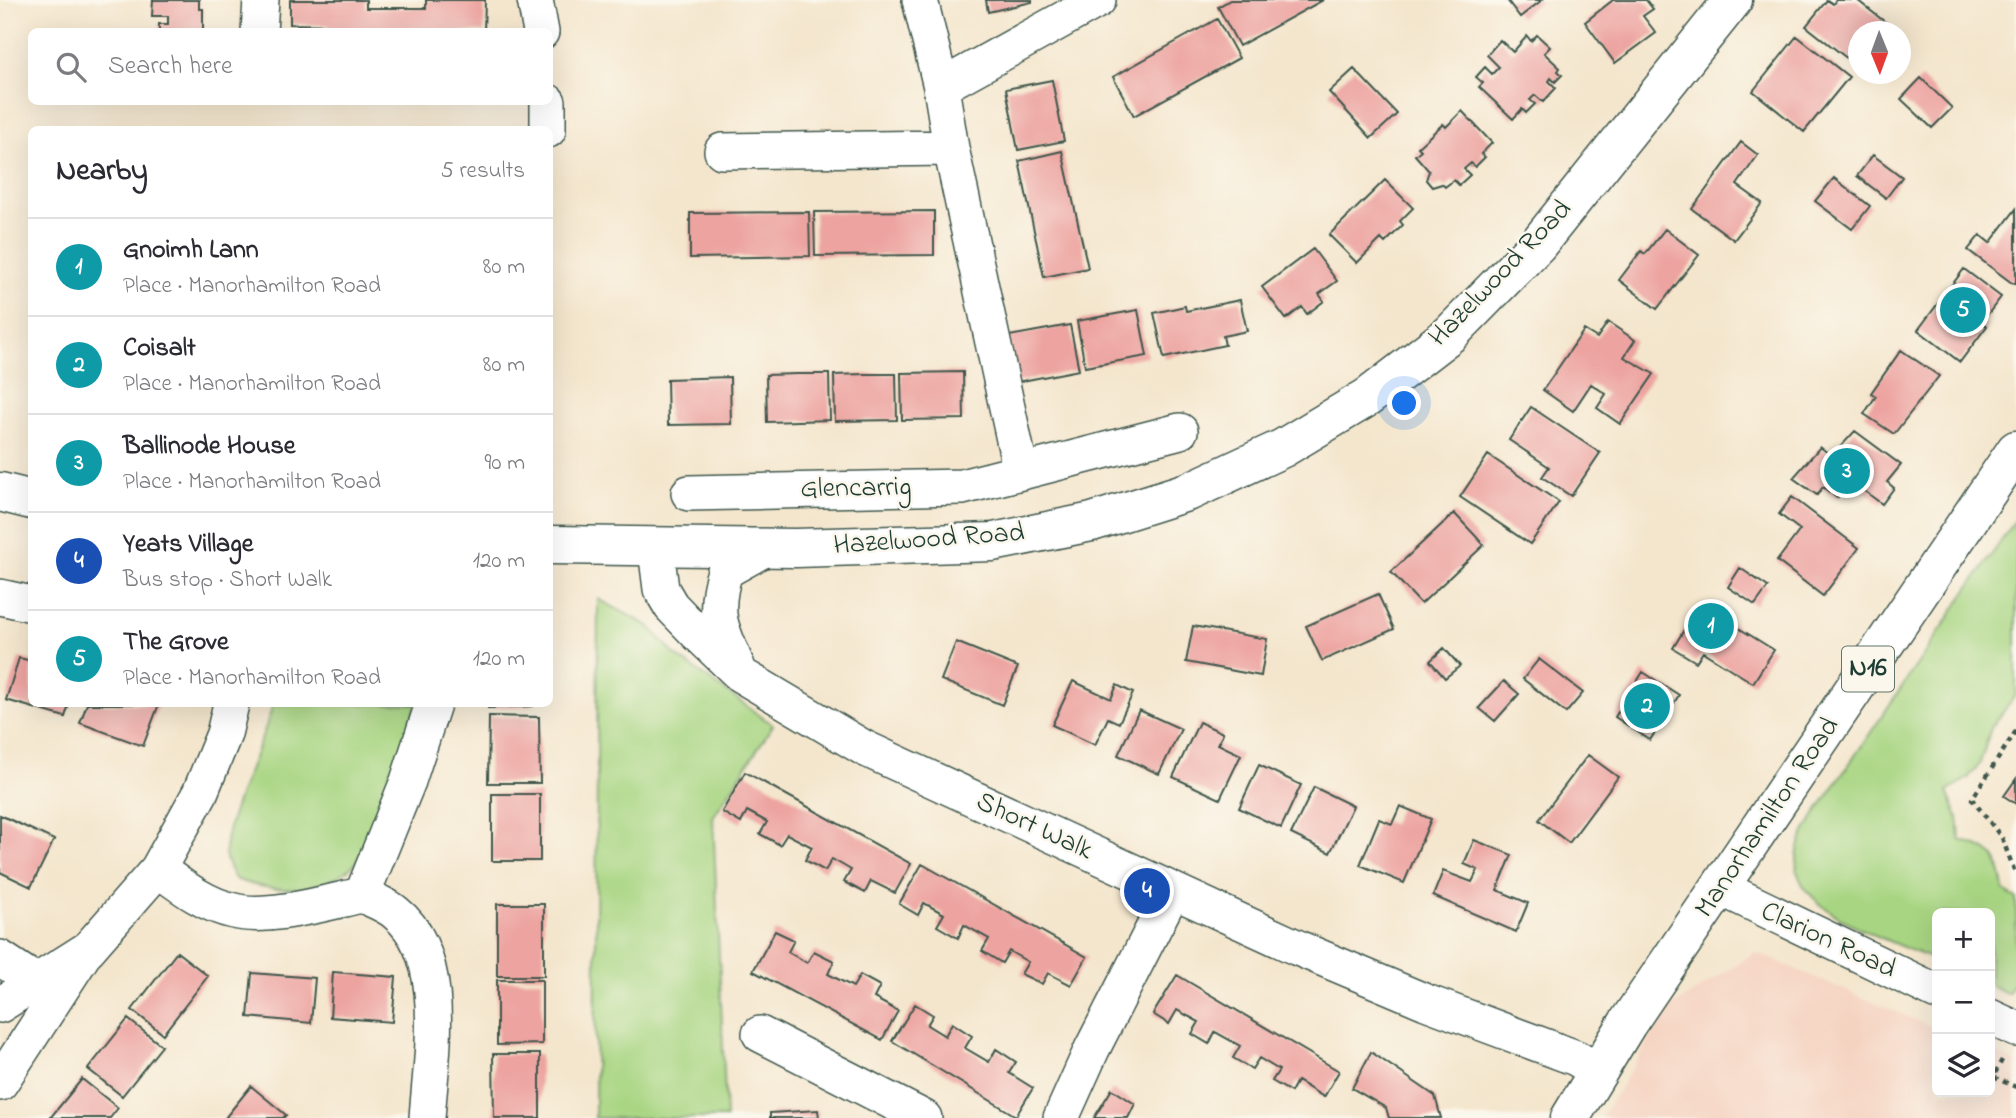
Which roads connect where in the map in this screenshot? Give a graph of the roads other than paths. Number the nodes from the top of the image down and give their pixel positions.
1 (261, 0) edge
2 (535, 0) edge
3 (920, 0) edge
4 (1098, 0) edge
5 (1733, 0) edge
6 (259, 28) edge
7 (540, 28) edge
8 (941, 87) junction
9 (548, 105) edge
10 (548, 126) edge
11 (951, 148) junction
12 (722, 151) dead end
13 (1180, 431) dead end
14 (2016, 450) edge
15 (1021, 472) junction
16 (0, 492) edge
17 (689, 493) dead end
18 (28, 499) edge
19 (553, 545) edge
20 (766, 548) junction
21 (656, 549) junction
22 (0, 597) edge
23 (28, 603) edge
24 (741, 675) junction
25 (230, 707) edge
26 (432, 707) edge
27 (158, 869) junction
28 (1721, 888) junction
29 (1172, 892) junction
30 (362, 895) junction
31 (88, 949) junction
32 (0, 958) edge
33 (35, 981) junction
34 (1932, 990) edge
35 (0, 1005) edge
36 (1995, 1019) edge
37 (2016, 1029) edge
38 (760, 1034) dead end
39 (1599, 1072) junction
40 (0, 1083) edge
41 (878, 1107) edge
42 (428, 1118) edge
43 (924, 1118) edge
44 (1061, 1118) edge
45 (1570, 1118) edge

1 - 6 street
2 - 7 street
3 - 8 street
4 - 8 street
5 - 20 main road, Hazelwood Road
8 - 11 street
9 - 10 street
11 - 12 street
11 - 15 street
13 - 15 street, Glencarrig
14 - 28 main road, Manorhamilton Road / N16
15 - 17 street, Glencarrig
16 - 18 main road
19 - 21 main road, Hazelwood Road
20 - 21 main road, Hazelwood Road
20 - 24 street
21 - 24 street, Short Walk
22 - 23 street
24 - 29 street, Short Walk
25 - 27 street
26 - 30 street
27 - 30 street
27 - 31 street
28 - 34 street, Clarion Road
28 - 39 main road, Manorhamilton Road / N16
29 - 39 street, Short Walk
29 - 44 street
30 - 42 street
31 - 33 street
31 - 40 street
32 - 33 street
33 - 35 street
36 - 37 street
38 - 41 street
39 - 45 main road, Manorhamilton Road / N16
41 - 43 street

